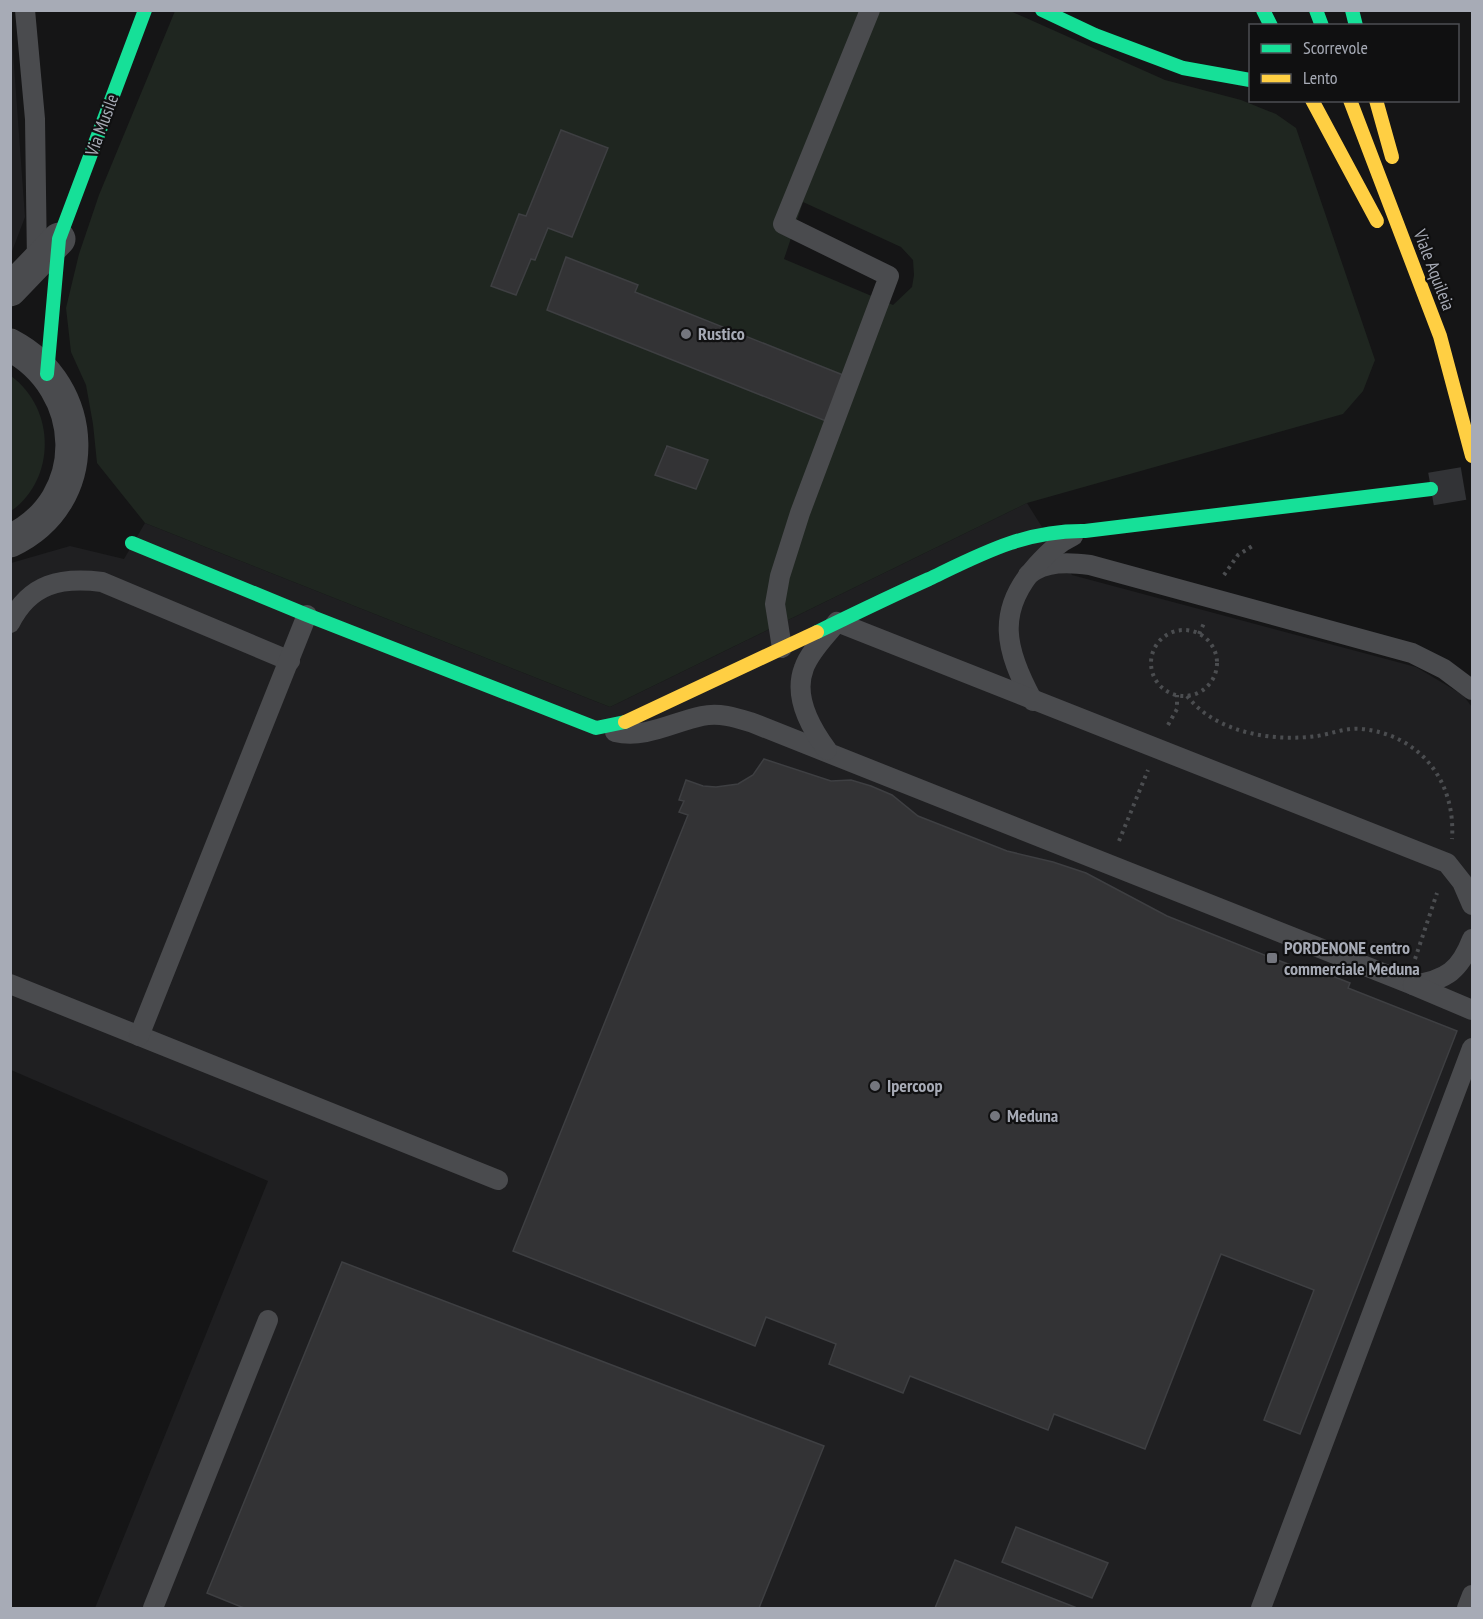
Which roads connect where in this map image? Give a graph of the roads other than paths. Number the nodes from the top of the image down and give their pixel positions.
1 (25, 10) edge
2 (144, 10) edge
3 (870, 10) edge
4 (1042, 10) edge
5 (1263, 10) edge
6 (1270, 24) edge
7 (1249, 80) edge
8 (1313, 102) edge
9 (1351, 102) edge
10 (1377, 102) edge
11 (1395, 168) dead end
12 (1404, 201) dead end
13 (48, 251) junction
14 (10, 290) edge
15 (1440, 336) junction
16 (10, 345) edge
17 (48, 374) junction
18 (1473, 456) edge
19 (1431, 489) tunnel mouth
20 (1085, 531) junction
21 (10, 541) edge
22 (132, 543) dead end
23 (1028, 575) junction
24 (307, 615) junction
25 (837, 622) junction
26 (10, 623) edge
27 (782, 648) junction
28 (290, 661) junction
29 (1473, 690) edge
30 (1033, 700) junction
31 (596, 728) junction
32 (827, 750) junction
33 (1447, 863) junction
34 (1473, 872) edge
35 (1473, 905) edge
36 (1473, 939) edge
37 (10, 984) edge
38 (1413, 985) junction
39 (1473, 1010) edge
40 (139, 1036) junction
41 (1473, 1048) edge
42 (1473, 1094) edge
43 (1450, 1108) junction
44 (498, 1180) dead end
45 (268, 1320) dead end
46 (1473, 1595) edge
47 (153, 1608) edge
48 (1261, 1608) edge
49 (1467, 1608) edge

1 - 13 lane
2 - 13 street, Via Musile
3 - 27 lane
4 - 7 street
5 - 6 street
8 - 15 street
9 - 15 street, Viale Aquileia
10 - 11 street
12 - 15 street
13 - 14 street, Via Musile
13 - 17 street, Via Musile
15 - 18 street, Viale Aquileia
16 - 17 street
17 - 21 street
19 - 20 street
20 - 23 lane
20 - 25 street
22 - 24 street
23 - 29 lane
23 - 30 lane
24 - 28 lane
24 - 31 street
25 - 27 street
25 - 30 lane
25 - 32 lane
26 - 28 lane
27 - 31 street
28 - 40 lane
30 - 33 lane
31 - 32 lane
32 - 38 lane
33 - 34 lane
33 - 35 lane
36 - 38 lane
37 - 40 lane
38 - 39 lane
40 - 44 lane
41 - 43 lane
42 - 43 lane
43 - 48 lane
45 - 47 lane
46 - 49 lane

